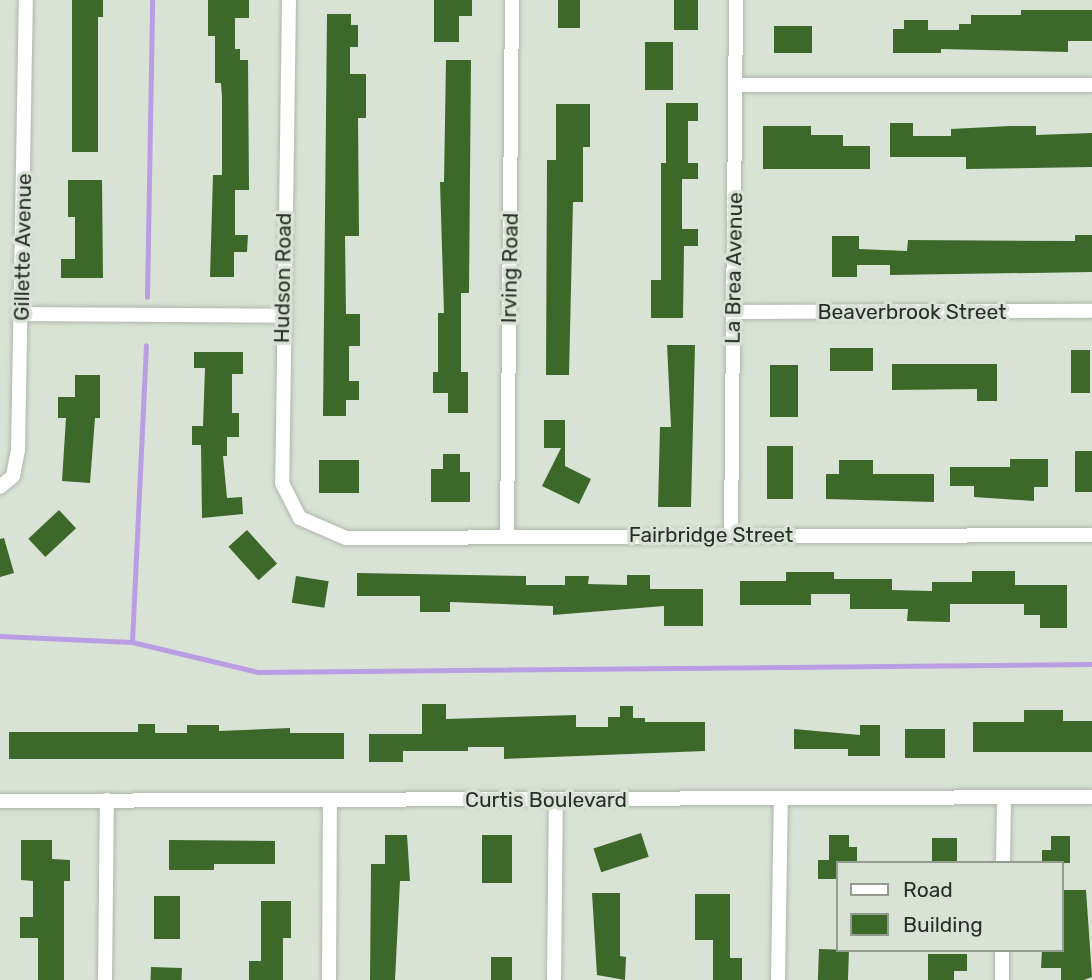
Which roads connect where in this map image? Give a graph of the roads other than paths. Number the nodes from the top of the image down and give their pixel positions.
1 (26, 0) edge
2 (289, 0) edge
3 (512, 0) edge
4 (736, 0) edge
5 (736, 85) junction
6 (1092, 85) edge
7 (1092, 311) edge
8 (733, 312) junction
9 (23, 314) junction
10 (282, 317) junction
11 (0, 487) edge
12 (331, 535) joint
13 (731, 535) junction
14 (1092, 535) edge
15 (507, 537) junction
16 (780, 797) junction
17 (1092, 797) edge
18 (1004, 798) junction
19 (107, 800) junction
20 (556, 800) junction
21 (0, 801) edge
22 (331, 801) junction
23 (1003, 861) edge
24 (1002, 952) edge
25 (104, 980) edge
26 (329, 980) edge
27 (554, 980) edge
28 (778, 980) edge
29 (1002, 980) edge

1 - 9 street, Gillette Avenue
2 - 10 street, Hudson Road
3 - 15 street, Irving Road
4 - 5 street, La Brea Avenue
5 - 6 street
5 - 8 street, La Brea Avenue
7 - 8 street, Beaverbrook Street
8 - 13 street, La Brea Avenue
9 - 10 street
9 - 11 street, Gillette Avenue
10 - 12 street, Hudson Road
12 - 15 street, Fairbridge Street
13 - 14 street, Fairbridge Street
13 - 15 street, Fairbridge Street
16 - 18 street, Curtis Boulevard
16 - 20 street, Curtis Boulevard
16 - 28 street
17 - 18 street, Curtis Boulevard
18 - 23 street
19 - 21 street, Curtis Boulevard
19 - 22 street, Curtis Boulevard
19 - 25 street
20 - 22 street, Curtis Boulevard
20 - 27 street
22 - 26 street
24 - 29 street

